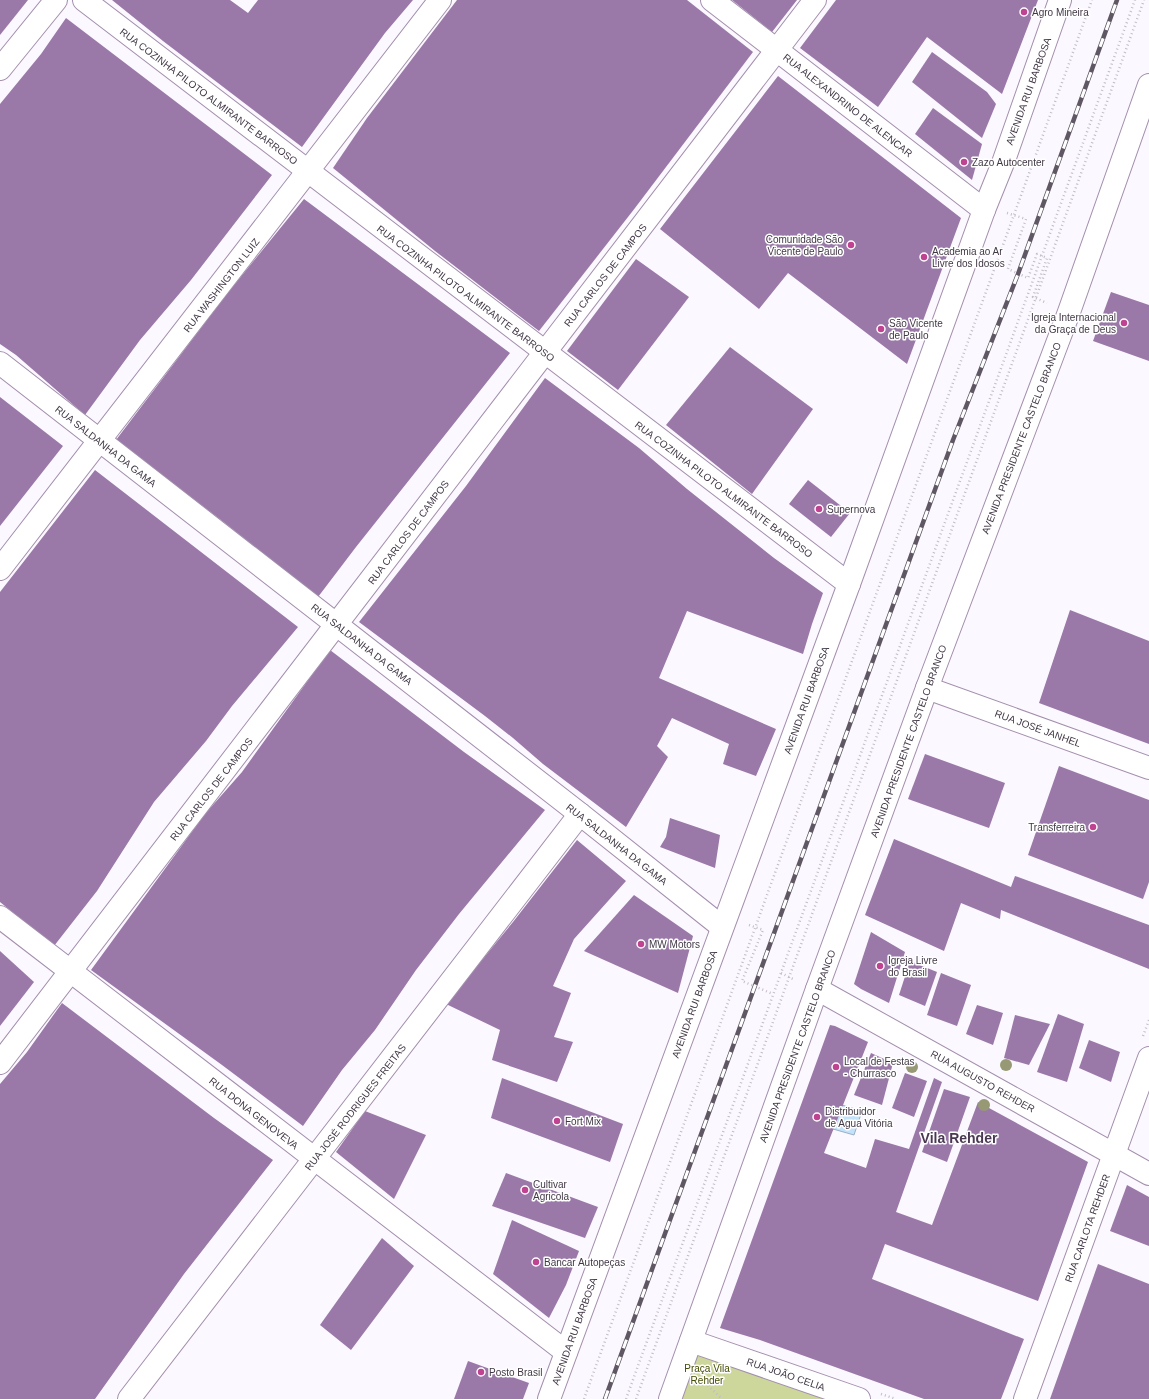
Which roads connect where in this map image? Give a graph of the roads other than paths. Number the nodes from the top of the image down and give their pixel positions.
1 (56, 0) edge
2 (84, 0) edge
3 (440, 0) edge
4 (712, 0) edge
5 (815, 0) edge
6 (1060, 0) edge
7 (778, 50) junction
8 (0, 69) edge
9 (1149, 85) edge
10 (308, 172) junction
11 (985, 208) junction
12 (545, 353) junction
13 (0, 363) edge
14 (100, 441) junction
15 (0, 569) edge
16 (849, 584) junction
17 (336, 625) junction
18 (927, 688) junction
19 (1149, 768) edge
20 (580, 814) junction
21 (0, 917) edge
22 (724, 922) junction
23 (70, 971) junction
24 (817, 989) junction
25 (1149, 1058) edge
26 (0, 1063) edge
27 (1114, 1154) junction
28 (314, 1159) junction
29 (1149, 1174) edge
30 (691, 1341) junction
31 (566, 1352) junction
32 (129, 1399) edge
33 (549, 1399) edge
34 (670, 1399) edge
35 (859, 1399) edge
36 (1026, 1399) edge

1 - 8 street
2 - 10 street, RUA COZINHA PILOTO ALMIRANTE BARROSO
3 - 10 street, RUA WASHINGTON LUIZ
4 - 7 street, RUA ALEXANDRINO DE ALENCAR
5 - 7 street, RUA CARLOS DE CAMPOS
6 - 11 street, AVENIDA RUI BARBOSA
7 - 11 street, RUA ALEXANDRINO DE ALENCAR
7 - 12 street, RUA CARLOS DE CAMPOS
9 - 18 street, AVENIDA PRESIDENTE CASTELO BRANCO
10 - 12 street, RUA COZINHA PILOTO ALMIRANTE BARROSO
10 - 14 street, RUA WASHINGTON LUIZ
11 - 16 street, AVENIDA RUI BARBOSA
12 - 16 street, RUA COZINHA PILOTO ALMIRANTE BARROSO
12 - 17 street, RUA CARLOS DE CAMPOS
13 - 14 street, RUA SALDANHA DA GAMA
14 - 15 street, RUA WASHINGTON LUIZ
14 - 17 street, RUA SALDANHA DA GAMA
16 - 22 street, AVENIDA RUI BARBOSA
17 - 20 street, RUA SALDANHA DA GAMA
17 - 23 street, RUA CARLOS DE CAMPOS
18 - 19 street, RUA JOSÉ JANHEL
18 - 24 street, AVENIDA PRESIDENTE CASTELO BRANCO
20 - 22 street, RUA SALDANHA DA GAMA
20 - 28 street, RUA JOSÉ RODRIGUES FREITAS
21 - 23 street, RUA DONA GENOVEVA
22 - 31 street, AVENIDA RUI BARBOSA
23 - 26 street, RUA CARLOS DE CAMPOS
23 - 28 street, RUA DONA GENOVEVA
24 - 27 street, RUA AUGUSTO REHDER
24 - 30 street, AVENIDA PRESIDENTE CASTELO BRANCO
25 - 27 street, RUA CARLOTA REHDER
27 - 29 street, RUA AUGUSTO REHDER
27 - 36 street, RUA CARLOTA REHDER
28 - 31 street, RUA DONA GENOVEVA
28 - 32 street, RUA JOSÉ RODRIGUES FREITAS
30 - 34 street, AVENIDA PRESIDENTE CASTELO BRANCO
30 - 35 street, RUA JOÃO CELIA
31 - 33 street, AVENIDA RUI BARBOSA

